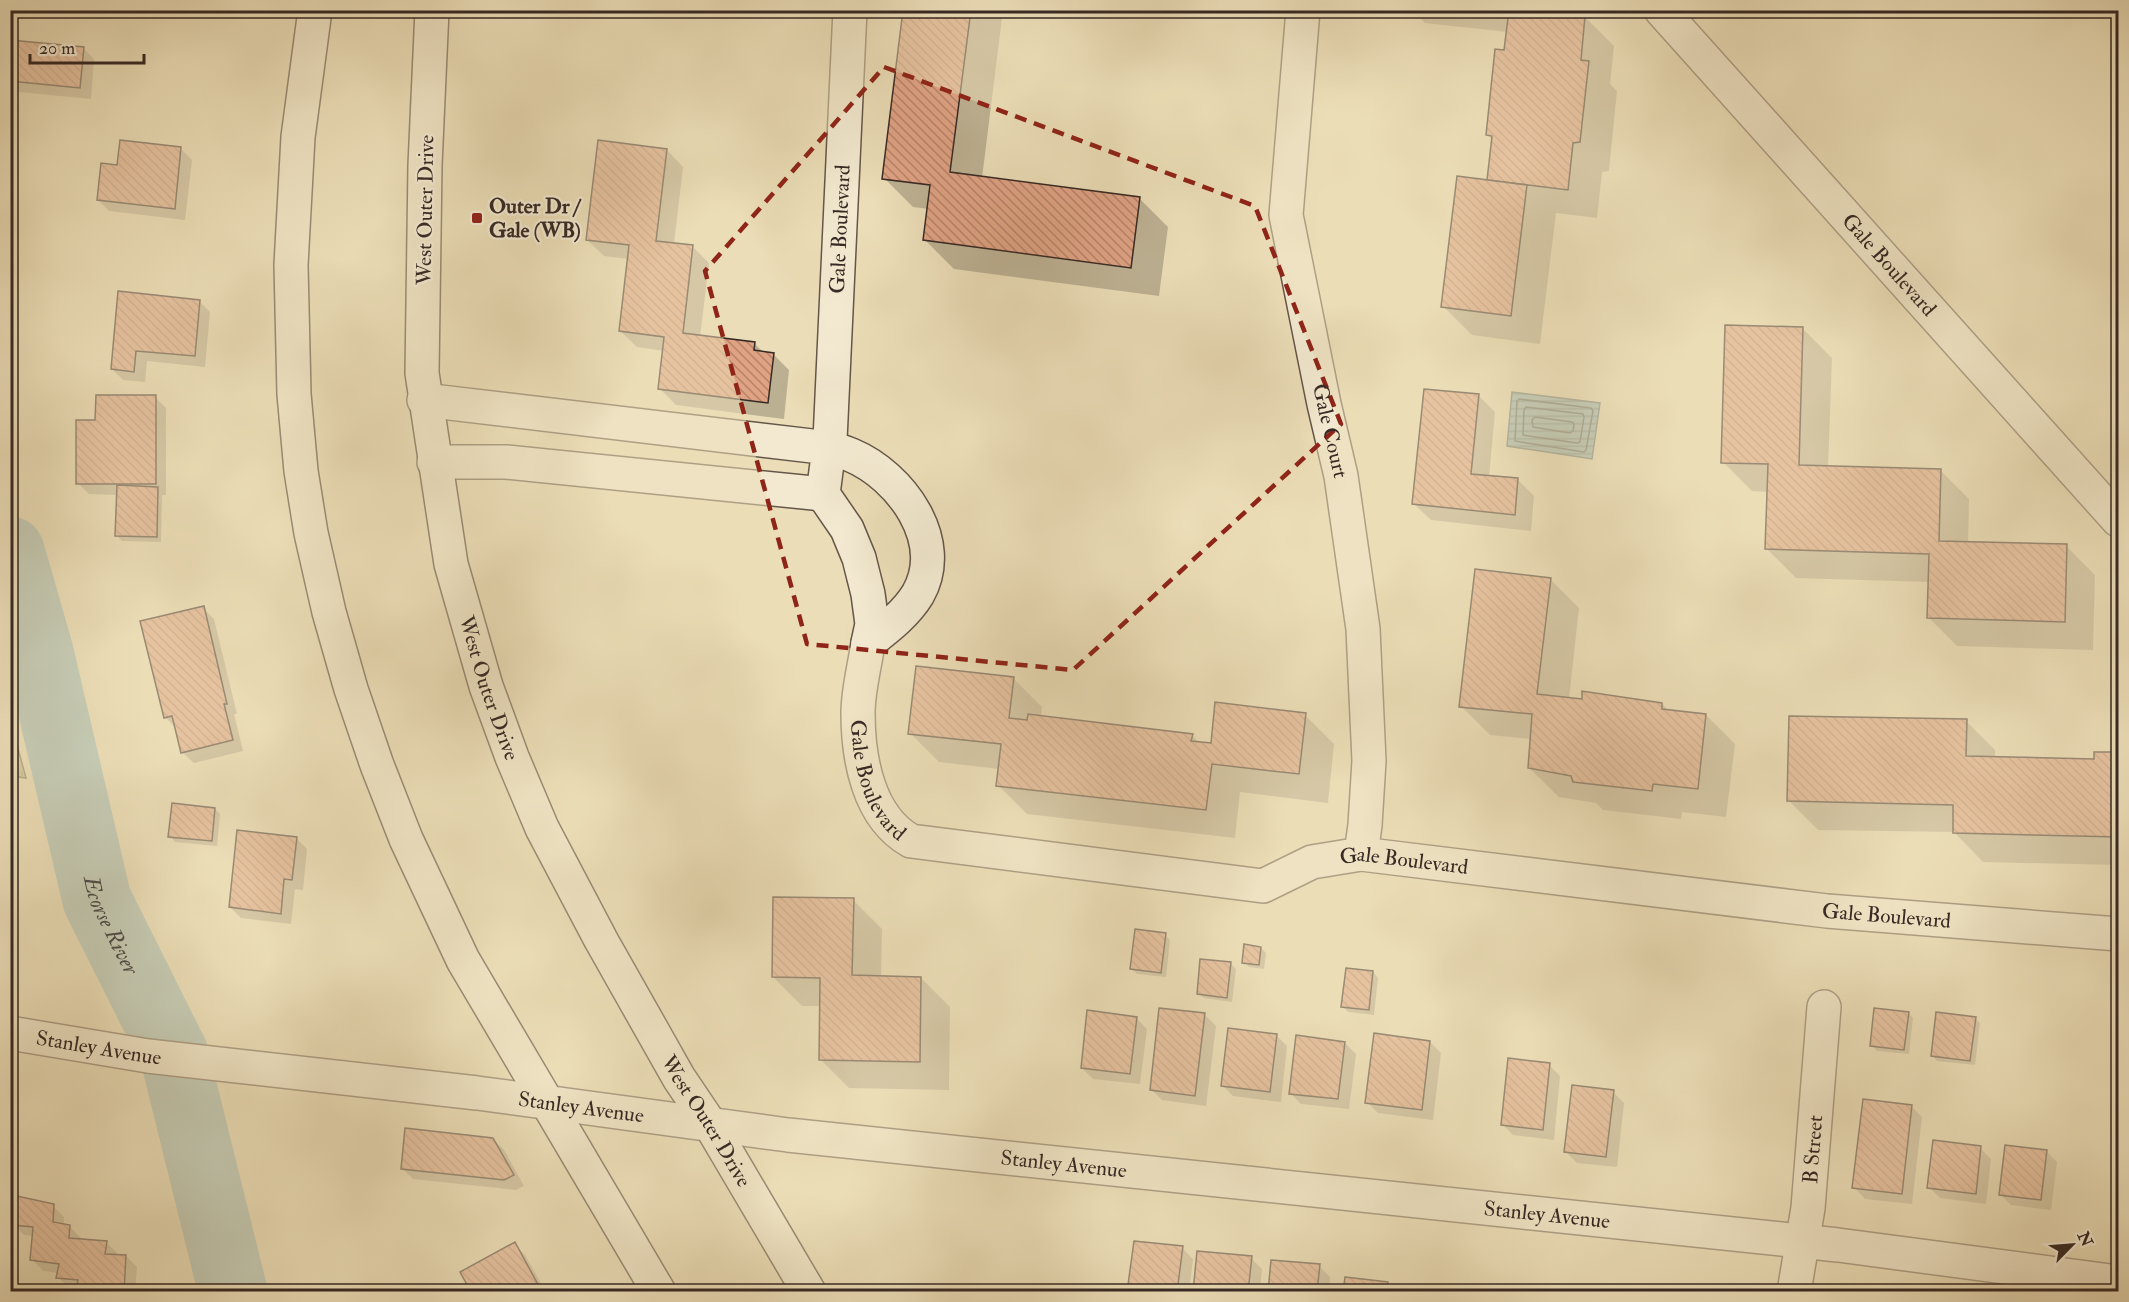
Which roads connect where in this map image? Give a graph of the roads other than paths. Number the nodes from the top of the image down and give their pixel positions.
1 (315, 10) edge
2 (432, 10) edge
3 (850, 10) edge
4 (1303, 10) edge
5 (1661, 10) edge
6 (424, 400) junction
7 (829, 448) junction
8 (434, 462) junction
9 (823, 494) junction
10 (2118, 520) edge
11 (868, 643) junction
12 (1360, 854) junction
13 (2118, 934) edge
14 (1824, 1007) dead end
15 (10, 1033) edge
16 (548, 1104) junction
17 (710, 1125) junction
18 (1803, 1243) junction
19 (2118, 1282) edge
20 (659, 1292) edge
21 (809, 1292) edge
22 (1794, 1292) edge

1 - 16 street
2 - 6 street, West Outer Drive
3 - 7 street, Gale Boulevard
4 - 12 street, Gale Court
5 - 10 street, Gale Boulevard
6 - 7 street
6 - 8 street, West Outer Drive
7 - 9 street, Gale Boulevard
7 - 11 street
8 - 9 street
8 - 17 street, West Outer Drive
9 - 11 street, Gale Boulevard
11 - 12 street, Gale Boulevard
12 - 13 street, Gale Boulevard
14 - 18 street, B Street
15 - 16 street, Stanley Avenue
16 - 17 street, Stanley Avenue
16 - 20 street
17 - 18 street, Stanley Avenue
17 - 21 street, West Outer Drive
18 - 19 street, Stanley Avenue
18 - 22 street, B Street

